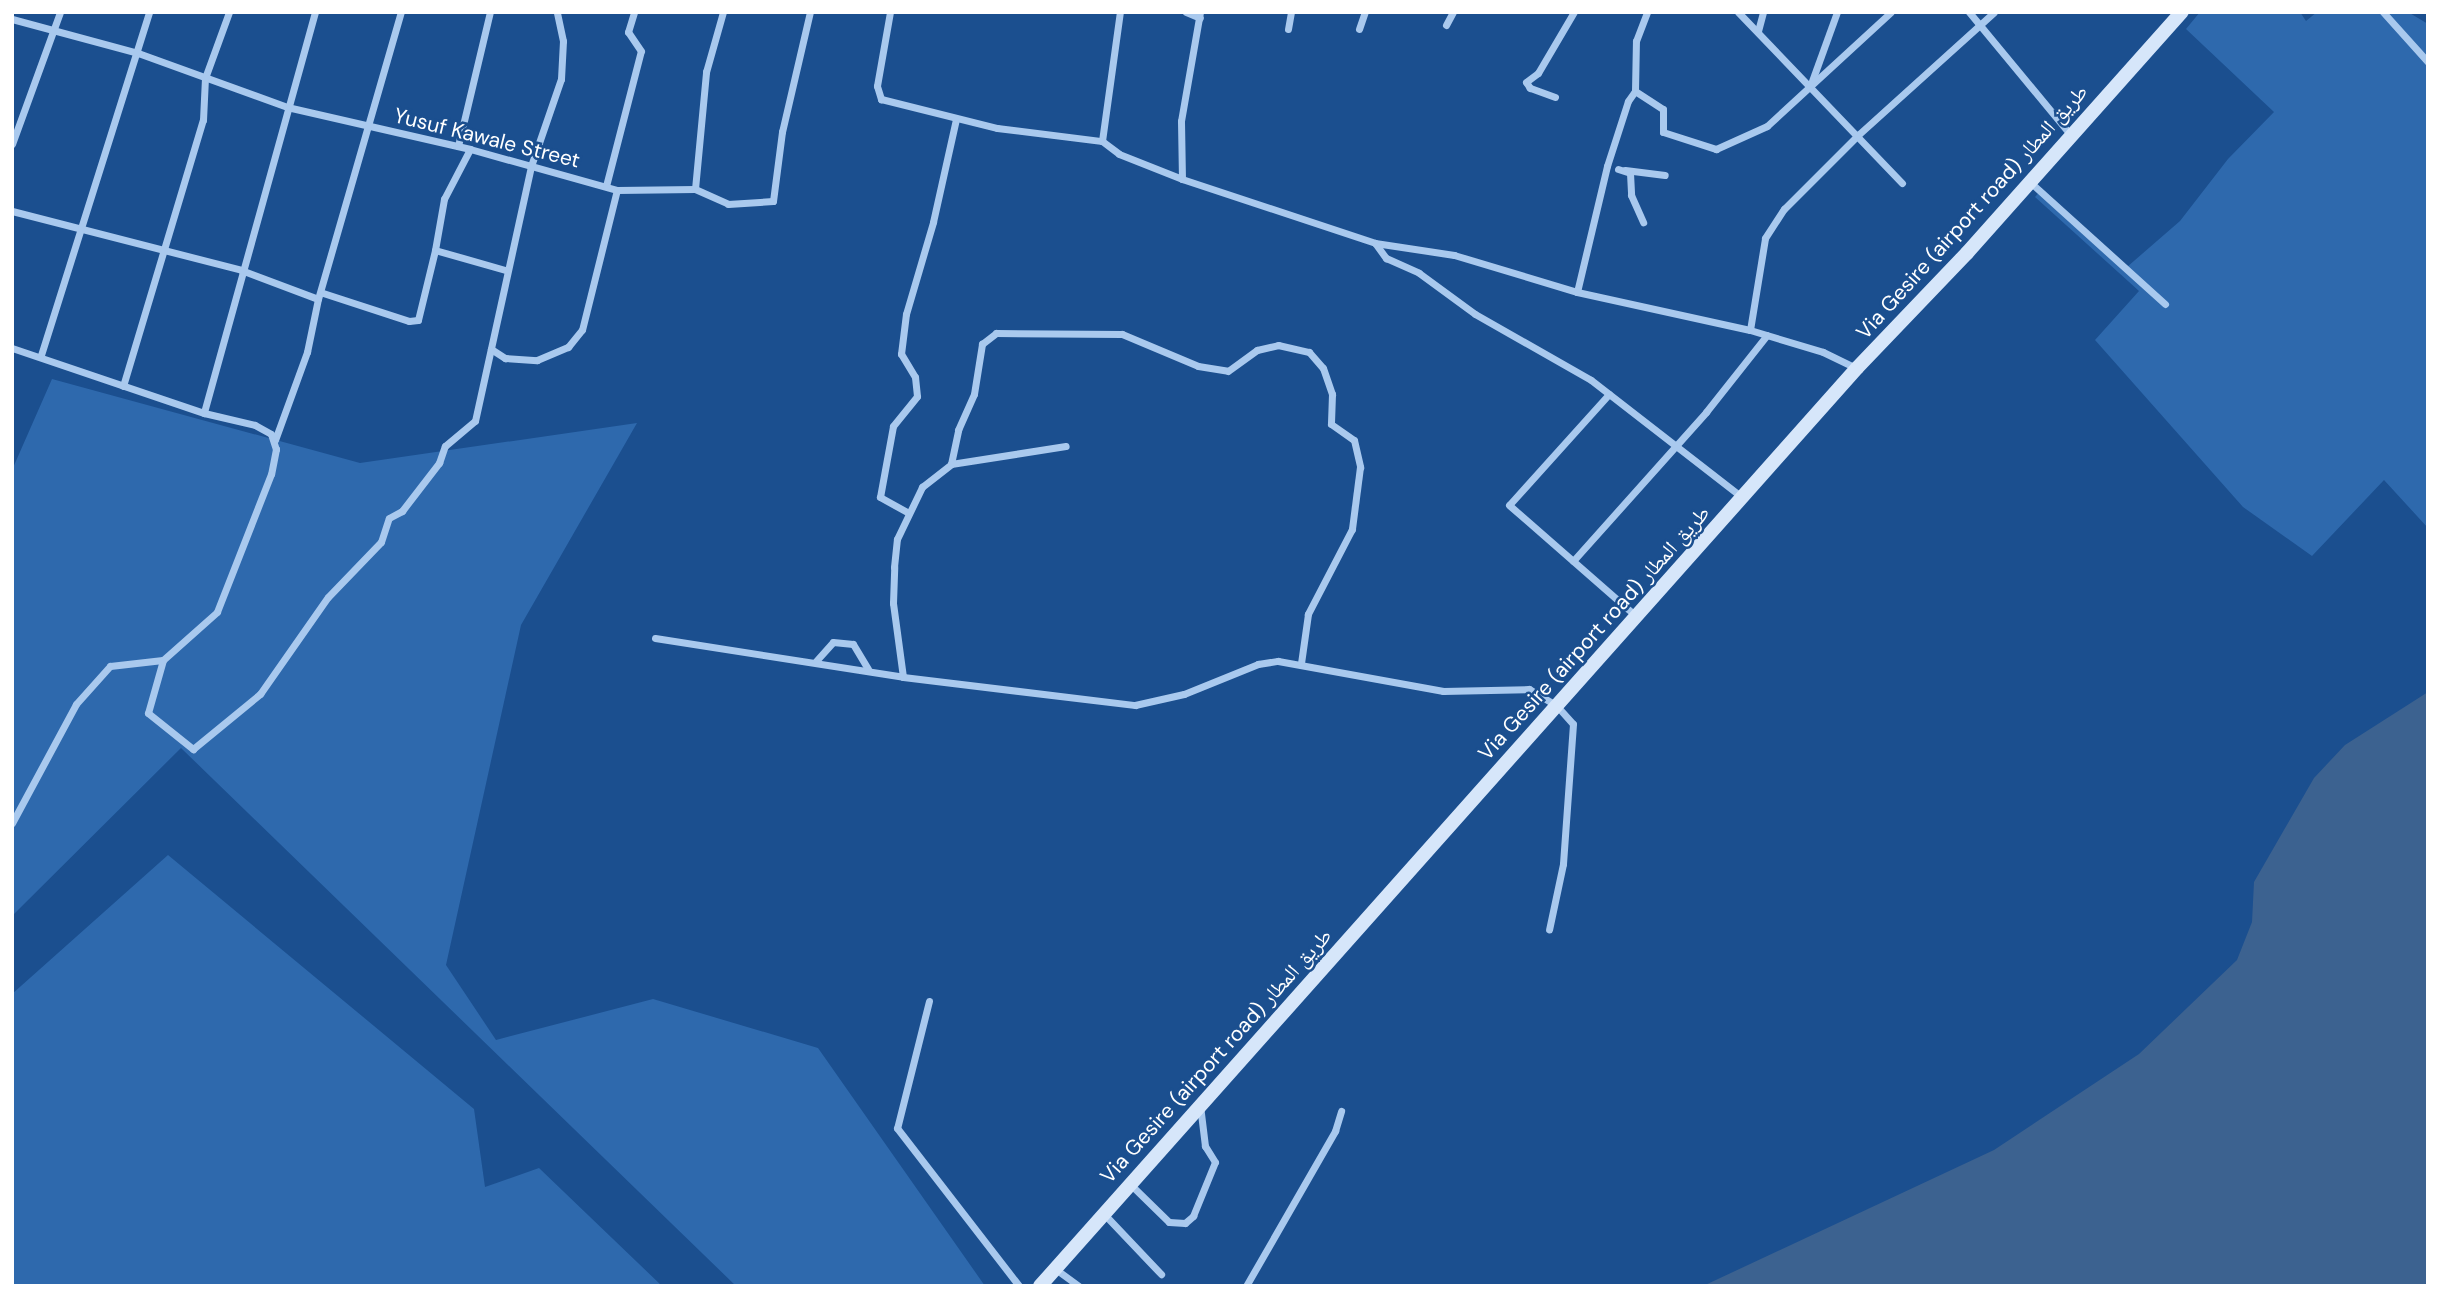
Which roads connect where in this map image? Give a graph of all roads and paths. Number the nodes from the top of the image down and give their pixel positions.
1 (60, 12) edge
2 (149, 12) edge
3 (229, 12) edge
4 (315, 12) edge
5 (401, 12) edge
6 (489, 12) edge
7 (557, 12) edge
8 (634, 12) edge
9 (723, 12) edge
10 (810, 12) edge
11 (890, 12) edge
12 (1120, 12) edge
13 (1186, 12) edge
14 (1291, 12) edge
15 (1365, 12) edge
16 (1453, 12) edge
17 (1574, 12) edge
18 (1647, 12) edge
19 (1738, 12) edge
20 (1762, 12) edge
21 (1837, 12) edge
22 (1891, 12) edge
23 (1969, 12) edge
24 (1994, 12) edge
25 (2182, 12) edge
26 (2383, 12) edge
27 (1200, 15) edge
28 (12, 19) edge
29 (1446, 25) dead end
30 (1982, 25) junction
31 (55, 28) junction
32 (1288, 29) dead end
33 (1359, 29) dead end
34 (1758, 31) junction
35 (138, 53) junction
36 (2428, 62) edge
37 (205, 78) junction
38 (1811, 85) junction
39 (1635, 91) junction
40 (1555, 97) dead end
41 (287, 107) junction
42 (956, 119) junction
43 (368, 127) junction
44 (2070, 134) junction
45 (1857, 135) junction
46 (1102, 141) junction
47 (12, 144) edge
48 (457, 146) junction
49 (470, 149) junction
50 (531, 166) junction
51 (1607, 166) junction
52 (1618, 169) junction
53 (1665, 175) dead end
54 (1182, 179) junction
55 (2030, 182) junction
56 (1902, 183) dead end
57 (606, 186) junction
58 (695, 189) junction
59 (617, 190) junction
60 (12, 211) edge
61 (1643, 222) dead end
62 (80, 229) junction
63 (1375, 243) junction
64 (435, 250) junction
65 (162, 251) junction
66 (241, 270) junction
67 (505, 270) junction
68 (1577, 292) junction
69 (320, 296) junction
70 (2165, 304) dead end
71 (1750, 330) junction
72 (1767, 335) junction
73 (12, 348) edge
74 (491, 349) junction
75 (41, 355) junction
76 (1857, 368) junction
77 (123, 387) junction
78 (1609, 394) junction
79 (204, 413) junction
80 (275, 440) junction
81 (1674, 444) junction
82 (1066, 446) dead end
83 (951, 464) junction
84 (1744, 499) junction
85 (907, 512) junction
86 (1573, 561) junction
87 (1637, 618) junction
88 (655, 638) dead end
89 (163, 660) junction
90 (816, 661) junction
91 (1301, 663) junction
92 (868, 669) junction
93 (903, 677) junction
94 (1556, 705) junction
95 (12, 823) edge
96 (1549, 930) dead end
97 (929, 1001) dead end
98 (1199, 1106) junction
99 (1341, 1111) dead end
100 (1129, 1184) junction
101 (1104, 1214) junction
102 (1054, 1268) junction
103 (1161, 1274) dead end
104 (1018, 1286) edge
105 (1040, 1286) edge
106 (1079, 1286) edge
107 (1246, 1286) edge

1 - 31 street
2 - 35 street
3 - 37 street
4 - 41 street
5 - 43 street
6 - 48 street
7 - 50 street
8 - 57 street
9 - 58 street
10 - 58 street, Yusuf Kawale Street
11 - 42 street
12 - 46 street
13 - 27 street
14 - 32 street
15 - 33 street
16 - 29 street
17 - 40 street
18 - 39 street
19 - 34 street
20 - 34 street
21 - 38 street
22 - 38 street
23 - 30 street
24 - 30 street
25 - 44 main road, Via Gesire (airport road) طريق المطار
26 - 36 street
27 - 54 street
28 - 31 street, Yusuf Kawale Street
30 - 44 street
30 - 45 street
31 - 35 street, Yusuf Kawale Street
31 - 47 street
34 - 38 street
35 - 37 street, Yusuf Kawale Street
35 - 62 street
37 - 41 street, Yusuf Kawale Street
37 - 65 street
38 - 39 street
38 - 45 street
39 - 51 street
41 - 43 street, Yusuf Kawale Street
41 - 66 street
42 - 46 street
42 - 85 street
43 - 48 street, Yusuf Kawale Street
43 - 69 street
44 - 55 main road, Via Gesire (airport road) طريق المطار
45 - 56 street
45 - 71 street
46 - 54 street
48 - 49 street, Yusuf Kawale Street
49 - 50 street, Yusuf Kawale Street
49 - 64 street
50 - 57 street, Yusuf Kawale Street
50 - 67 street
51 - 52 street
51 - 68 street
52 - 53 street
52 - 61 street
54 - 63 street
55 - 70 street
55 - 76 main road, Via Gesire (airport road) طريق المطار
57 - 59 street, Yusuf Kawale Street
58 - 59 street, Yusuf Kawale Street
59 - 74 street
60 - 62 street
62 - 65 street
62 - 75 street
63 - 68 street
63 - 78 street
64 - 67 street
64 - 69 street
65 - 66 street
65 - 77 street
66 - 69 street
66 - 79 street
67 - 74 street
68 - 71 street
69 - 80 street
71 - 72 street
72 - 76 street
72 - 81 street
73 - 75 street
74 - 89 street
75 - 77 street
76 - 84 main road, Via Gesire (airport road) طريق المطار
77 - 79 street
78 - 81 street
78 - 86 street
79 - 80 street
80 - 89 street
81 - 84 street
81 - 86 street
82 - 83 street
83 - 85 street
83 - 91 street
84 - 87 main road, Via Gesire (airport road) طريق المطار
85 - 93 street
86 - 87 street
87 - 94 main road, Via Gesire (airport road) طريق المطار
88 - 90 street
89 - 95 street
90 - 92 street
90 - 92 street
91 - 93 street
91 - 94 street
92 - 93 street
94 - 96 street
94 - 98 main road, Via Gesire (airport road) طريق المطار
97 - 104 street
98 - 100 main road, Via Gesire (airport road) طريق المطار
98 - 100 street
99 - 107 street
100 - 101 main road, Via Gesire (airport road) طريق المطار
101 - 102 main road, Via Gesire (airport road) طريق المطار
101 - 103 street
102 - 105 main road, Via Gesire (airport road) طريق المطار
102 - 106 street

